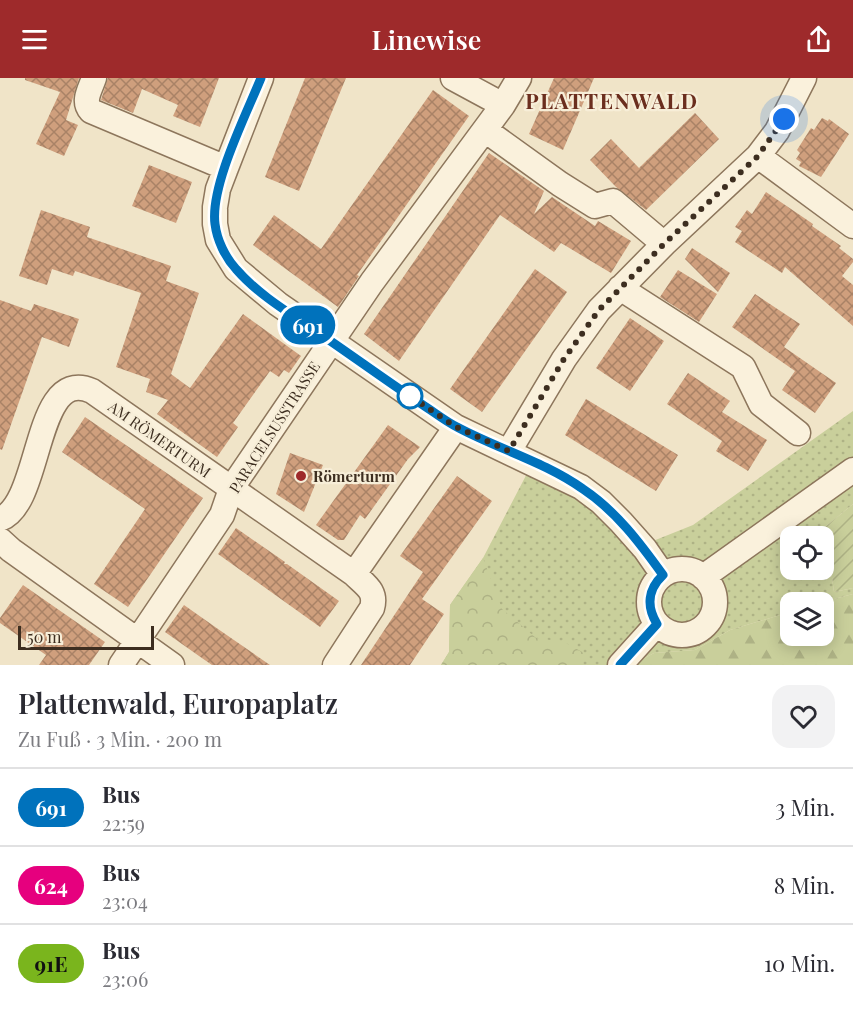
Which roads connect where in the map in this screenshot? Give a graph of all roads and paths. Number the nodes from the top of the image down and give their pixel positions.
1 (94, 78) edge
2 (261, 78) edge
3 (453, 78) edge
4 (519, 78) edge
5 (804, 78) edge
6 (503, 105) junction
7 (485, 130) junction
8 (758, 156) junction
9 (225, 168) junction
10 (853, 226) edge
11 (664, 244) junction
12 (620, 288) junction
13 (330, 341) junction
14 (456, 427) junction
15 (798, 433) dead end
16 (509, 451) junction
17 (853, 470) edge
18 (231, 489) junction
19 (0, 519) edge
20 (0, 540) edge
21 (354, 574) junction
22 (663, 575) junction
23 (703, 577) junction
24 (657, 624) junction
25 (139, 640) junction
26 (121, 665) edge
27 (172, 665) edge
28 (335, 665) edge
29 (620, 665) edge

1 - 9 street
2 - 9 street
3 - 6 street
4 - 6 street, PARACELSUSSTRASSE
5 - 8 street
6 - 7 street, PARACELSUSSTRASSE
7 - 11 street
7 - 13 street, PARACELSUSSTRASSE
8 - 10 street
8 - 11 street
9 - 13 street
11 - 12 street
12 - 15 street
12 - 16 street
13 - 14 street
13 - 18 street, PARACELSUSSTRASSE
14 - 16 street
14 - 21 street
16 - 22 street
17 - 23 street
18 - 19 street, AM RÖMERTURM
18 - 21 street, AM RÖMERTURM
18 - 25 street, PARACELSUSSTRASSE
20 - 25 street
21 - 28 street, AM RÖMERTURM
22 - 23 street
22 - 24 street
23 - 24 street
24 - 29 street
25 - 26 street, PARACELSUSSTRASSE
25 - 27 street

